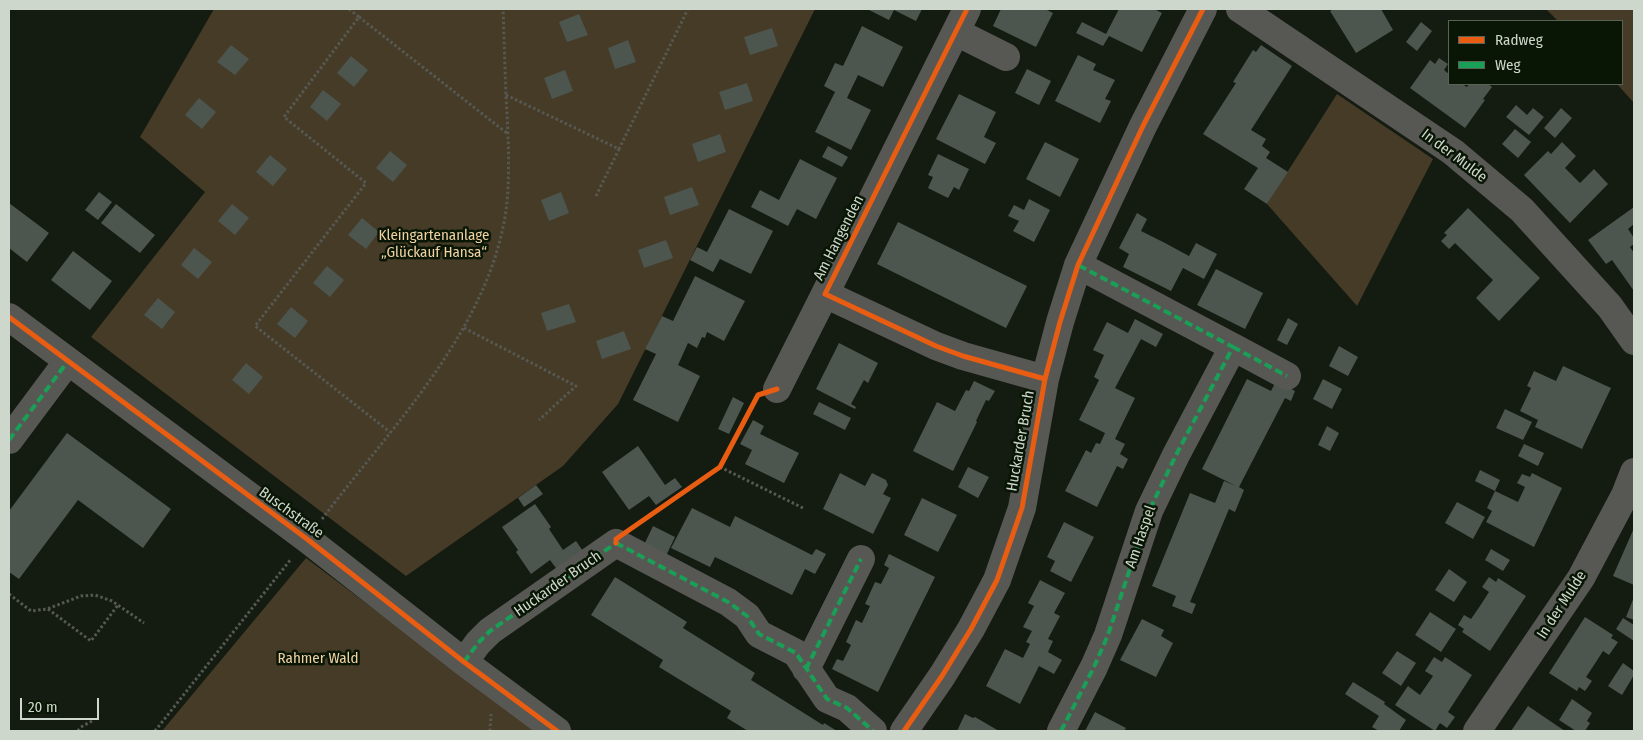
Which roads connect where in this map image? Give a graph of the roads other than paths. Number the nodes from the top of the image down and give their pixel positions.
1 (1203, 9) edge
2 (1240, 9) edge
3 (961, 20) edge
4 (1006, 57) dead end
5 (1078, 265) junction
6 (825, 294) junction
7 (9, 317) edge
8 (1634, 341) edge
9 (1234, 347) junction
10 (68, 361) junction
11 (1287, 376) dead end
12 (1045, 379) junction
13 (777, 389) dead end
14 (9, 440) edge
15 (1634, 472) edge
16 (861, 559) dead end
17 (464, 662) junction
18 (806, 669) junction
19 (557, 731) edge
20 (873, 731) edge
21 (904, 731) edge
22 (1061, 731) edge
23 (1477, 731) edge

1 - 5 street, Huckarder Bruch
2 - 8 street, In der Mulde
3 - 4 street, Am Hangenden
3 - 6 street, Am Hangenden
5 - 9 street
5 - 12 street, Huckarder Bruch
6 - 12 street, Am Hangenden
6 - 13 street, Am Hangenden
7 - 10 street, Buschstraße
9 - 11 street
9 - 22 street, Am Haspel
10 - 14 street
10 - 17 street, Buschstraße
12 - 21 street, Huckarder Bruch
15 - 23 street, In der Mulde
16 - 18 street
17 - 18 street, Huckarder Bruch
17 - 19 street, Buschstraße
18 - 20 street, Huckarder Bruch

